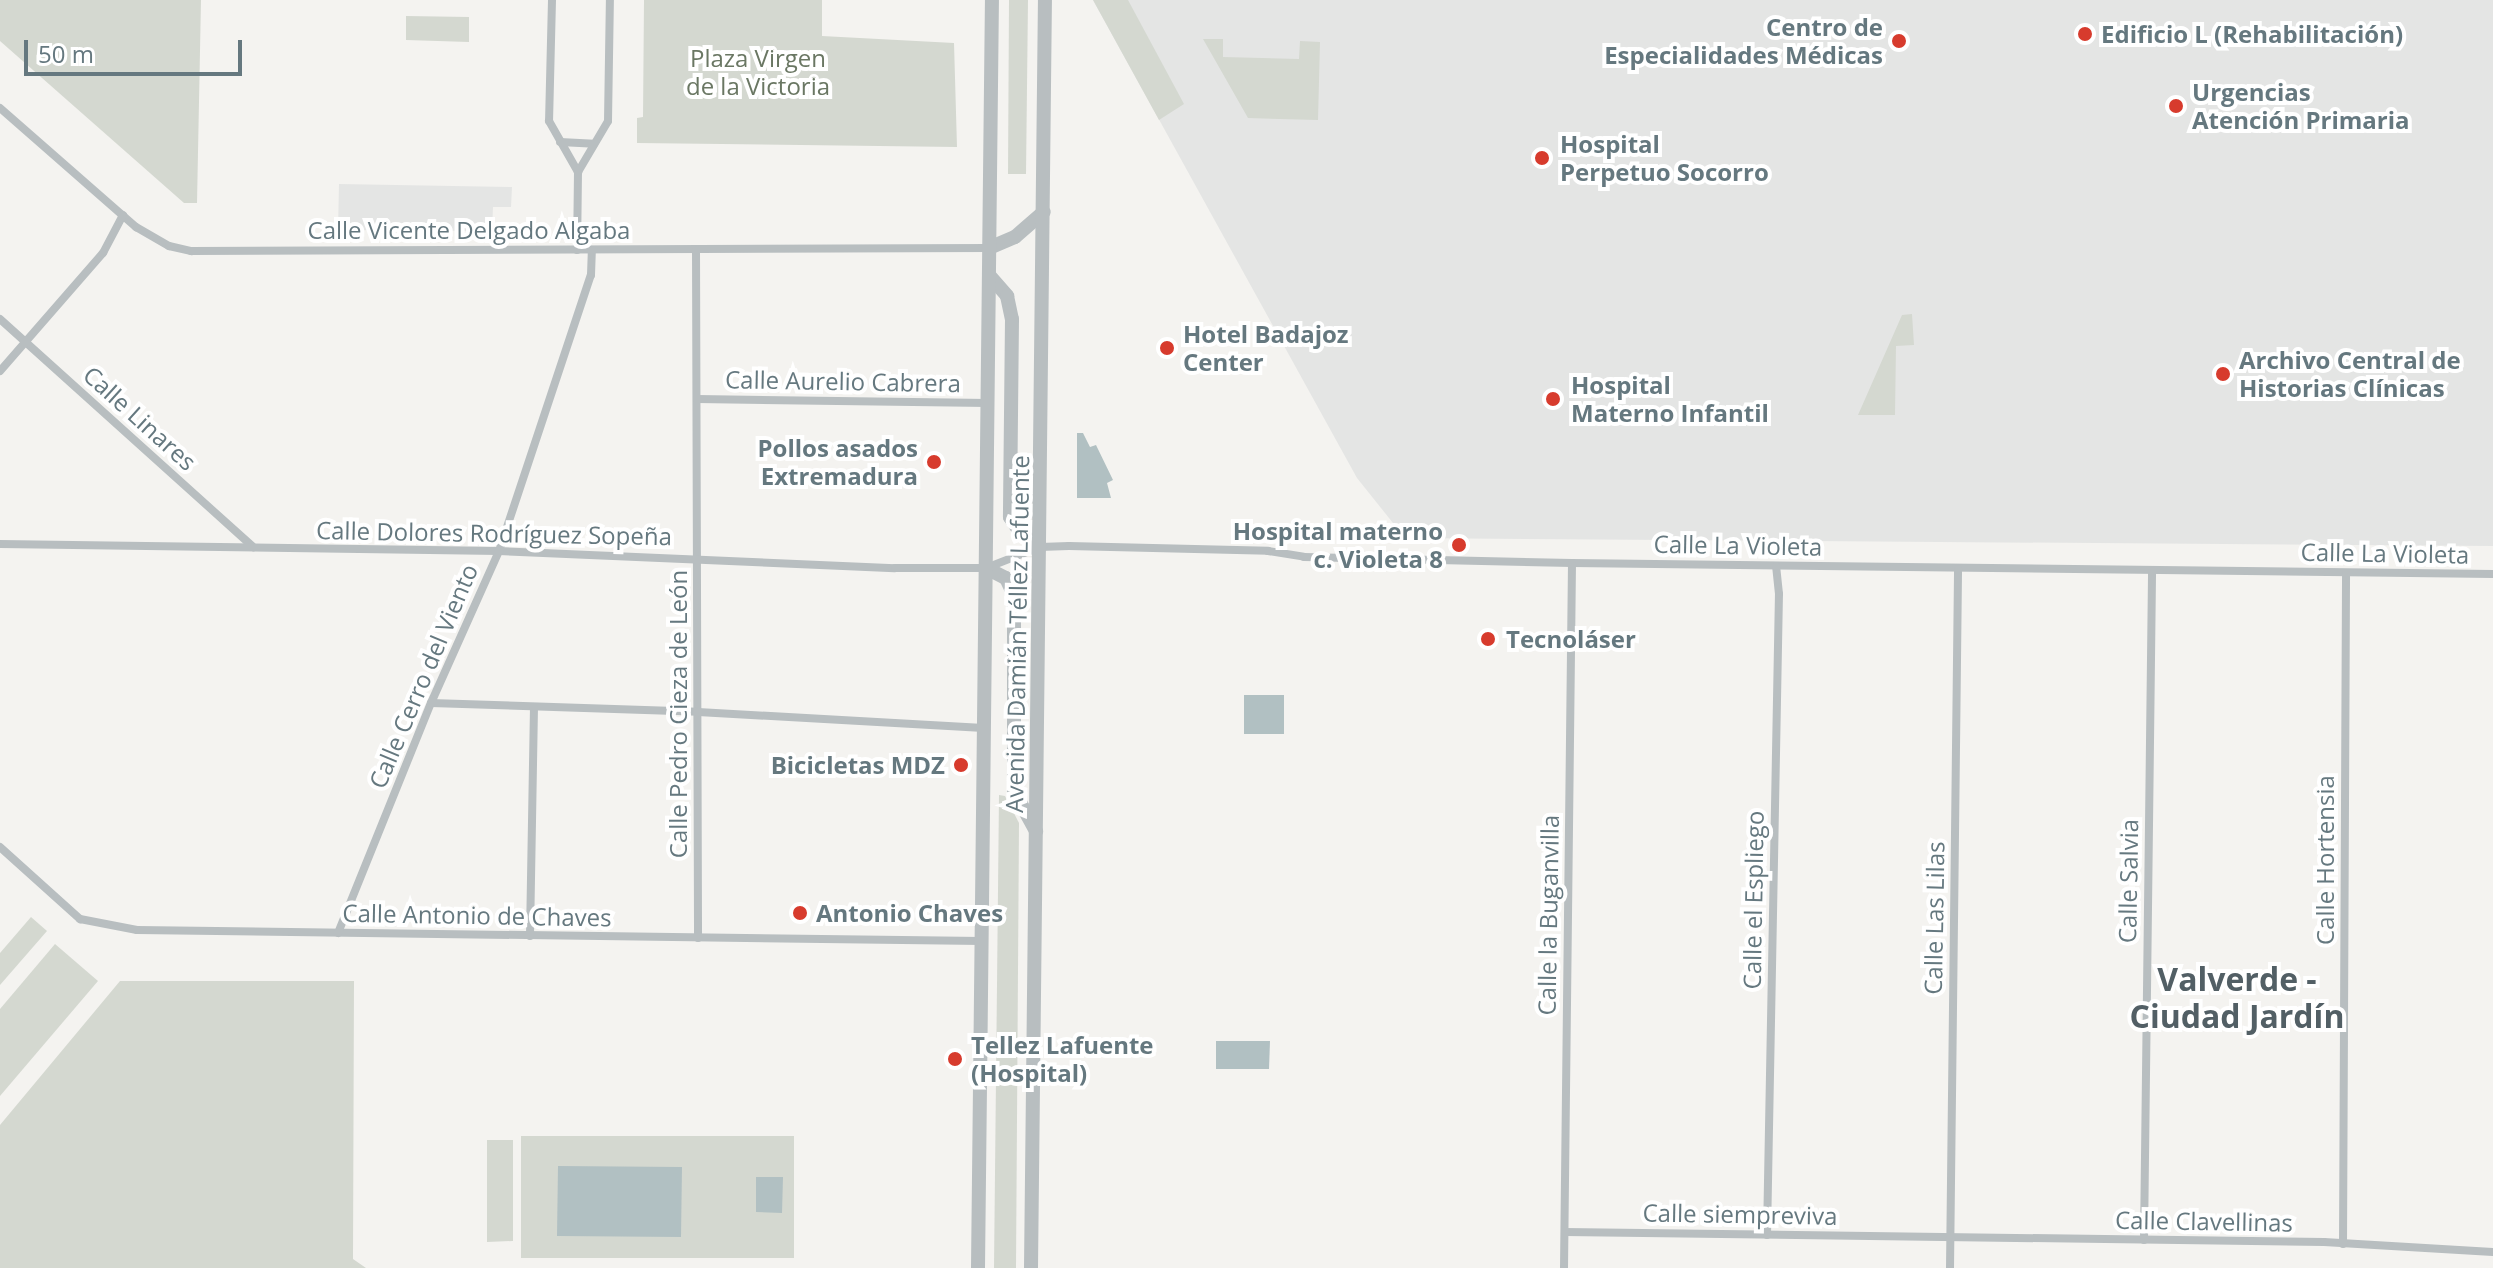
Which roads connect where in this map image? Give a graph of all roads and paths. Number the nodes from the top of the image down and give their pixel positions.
1 (552, 0) edge
2 (610, 0) edge
3 (992, 0) edge
4 (1045, 0) edge
5 (0, 108) edge
6 (560, 142) junction
7 (594, 144) junction
8 (578, 172) junction
9 (1044, 212) junction
10 (123, 215) junction
11 (989, 248) junction
12 (577, 250) junction
13 (592, 250) junction
14 (696, 250) junction
15 (989, 275) junction
16 (0, 319) edge
17 (25, 341) junction
18 (0, 371) edge
19 (697, 399) junction
20 (988, 403) junction
21 (0, 544) edge
22 (1040, 547) junction
23 (254, 548) junction
24 (499, 551) junction
25 (697, 558) junction
26 (1572, 563) junction
27 (1776, 566) junction
28 (986, 568) junction
29 (1958, 569) junction
30 (2152, 571) junction
31 (2346, 573) junction
32 (2493, 574) edge
33 (431, 703) junction
34 (534, 707) junction
35 (698, 712) junction
36 (984, 728) junction
37 (1037, 832) junction
38 (0, 847) edge
39 (338, 933) junction
40 (530, 936) junction
41 (698, 938) junction
42 (982, 941) junction
43 (1565, 1232) junction
44 (1767, 1235) junction
45 (1915, 1237) joint
46 (1951, 1237) junction
47 (2144, 1240) junction
48 (2343, 1244) junction
49 (2493, 1252) edge
50 (978, 1268) edge
51 (1031, 1268) edge
52 (1564, 1268) edge
53 (1950, 1268) edge

1 - 6 street
2 - 7 street
3 - 11 street, Avenida Damián Téllez Lafuente
4 - 9 street, Avenida Damián Téllez Lafuente
5 - 10 street, Calle Vicente Delgado Algaba
6 - 7 street
6 - 8 street
7 - 8 street
8 - 12 street
9 - 11 street
9 - 22 street, Avenida Damián Téllez Lafuente
10 - 12 street, Calle Vicente Delgado Algaba
10 - 17 street
11 - 14 street, Calle Vicente Delgado Algaba
11 - 15 street, Avenida Damián Téllez Lafuente
12 - 13 street, Calle Vicente Delgado Algaba
13 - 14 street, Calle Vicente Delgado Algaba
13 - 24 street, Calle Cerro del Viento
14 - 19 street, Calle Pedro Cieza de León
15 - 20 street, Avenida Damián Téllez Lafuente
15 - 22 street
16 - 17 street, Calle Linares
17 - 18 street
17 - 23 street, Calle Linares
19 - 20 street, Calle Aurelio Cabrera
19 - 25 street, Calle Pedro Cieza de León
20 - 28 street, Avenida Damián Téllez Lafuente
21 - 23 street, Calle Dolores Rodríguez Sopeña
22 - 26 street, Calle La Violeta
22 - 28 street, Calle La Violeta
22 - 37 street, Avenida Damián Téllez Lafuente
23 - 24 street, Calle Dolores Rodríguez Sopeña
24 - 25 street, Calle Dolores Rodríguez Sopeña
24 - 33 street, Calle Cerro del Viento
25 - 28 street, Calle Dolores Rodríguez Sopeña
25 - 35 street, Calle Pedro Cieza de León
26 - 27 street, Calle La Violeta
26 - 43 street, Calle la Buganvilla
27 - 29 street, Calle La Violeta
27 - 44 street, Calle el Espliego
28 - 36 street, Avenida Damián Téllez Lafuente
28 - 37 street
29 - 30 street, Calle La Violeta
29 - 46 street, Calle Las Lilas
30 - 31 street, Calle La Violeta
30 - 47 street, Calle Salvia
31 - 32 street, Calle La Violeta
31 - 48 street, Calle Hortensia
33 - 34 street
33 - 39 street, Calle Cerro del Viento
34 - 35 street
34 - 40 street
35 - 36 street
35 - 41 street, Calle Pedro Cieza de León
36 - 42 street, Avenida Damián Téllez Lafuente
37 - 51 street, Avenida Damián Téllez Lafuente
38 - 39 street, Calle Antonio de Chaves
39 - 40 street, Calle Antonio de Chaves
40 - 41 street, Calle Antonio de Chaves
41 - 42 street, Calle Antonio de Chaves
42 - 50 street, Avenida Damián Téllez Lafuente
43 - 44 street, Calle siempreviva
43 - 52 street, Calle la Buganvilla
44 - 45 street, Calle siempreviva
45 - 46 street, Calle Clavellinas
46 - 47 street, Calle Clavellinas
46 - 53 street, Calle Las Lilas
47 - 48 street, Calle Clavellinas
48 - 49 street, Calle Clavellinas

